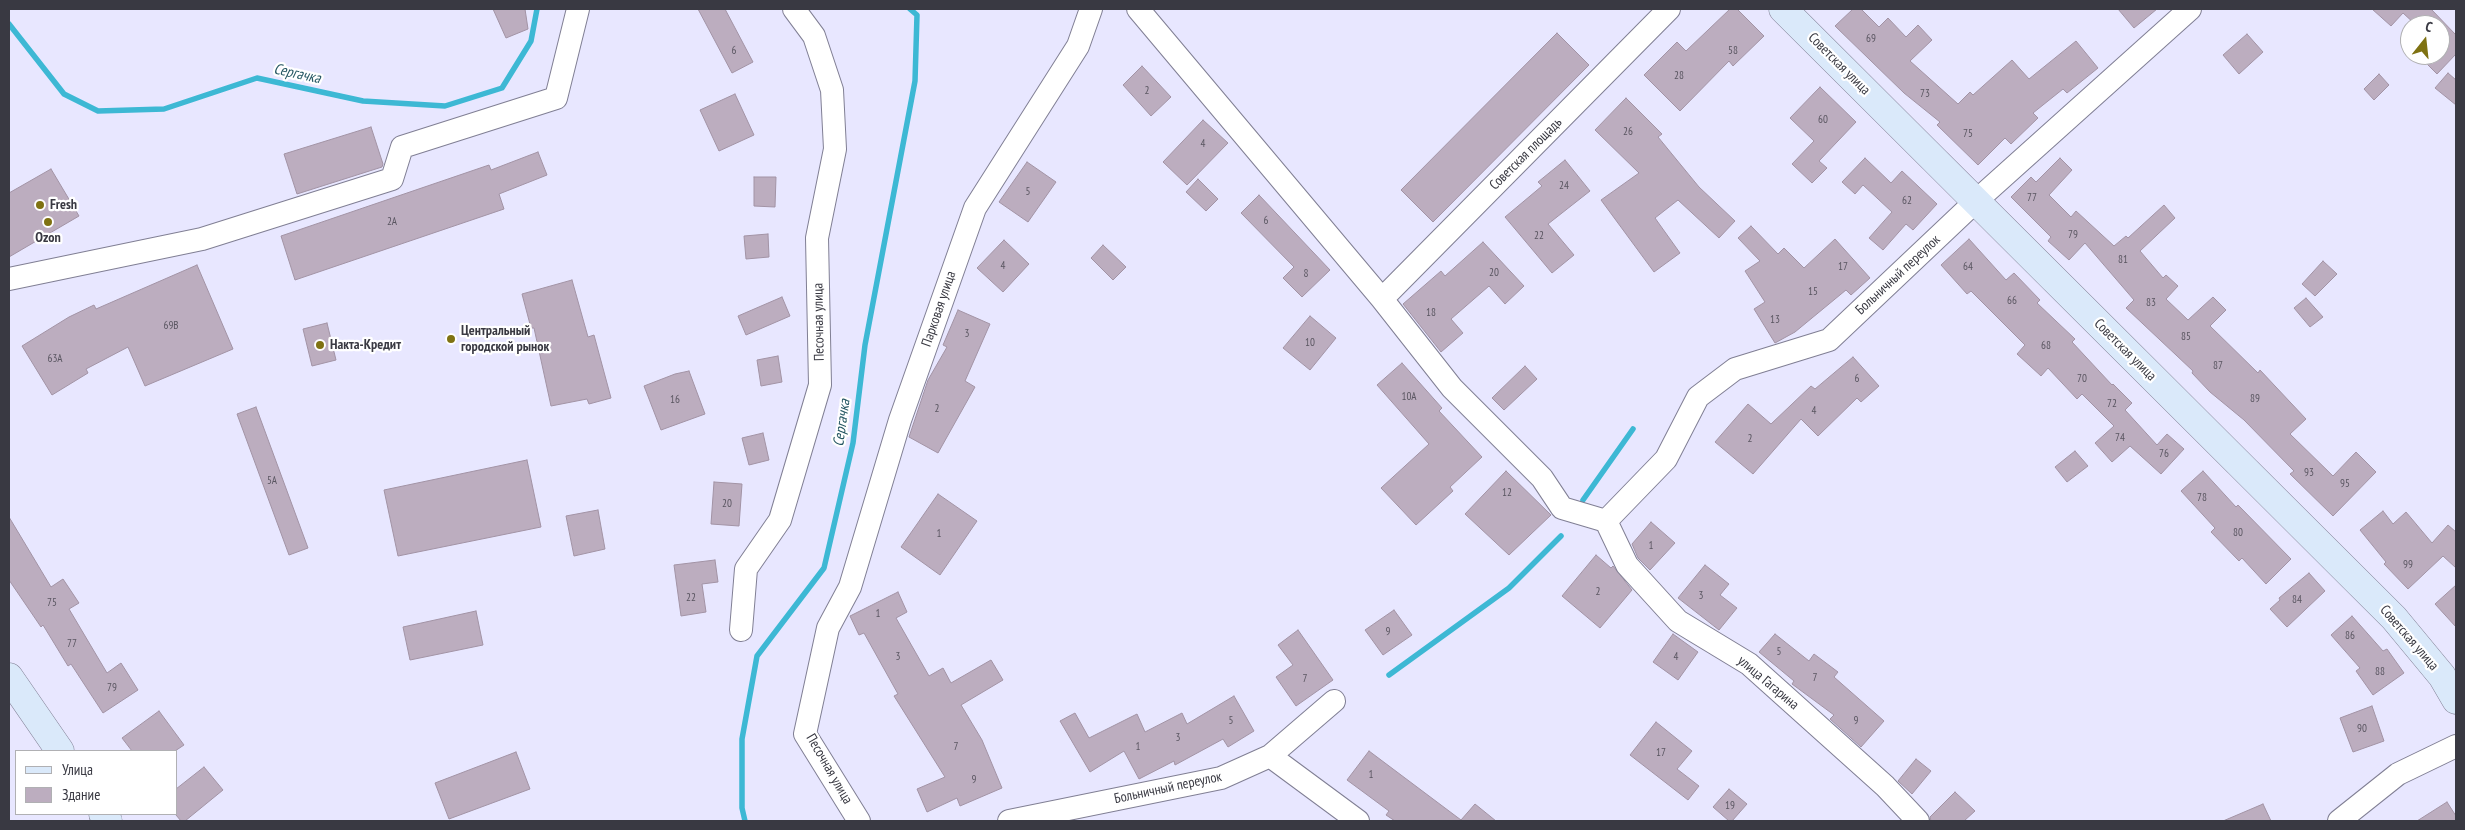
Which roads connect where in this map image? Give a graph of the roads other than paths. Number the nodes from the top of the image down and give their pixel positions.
1 (578, 9) edge
2 (794, 9) edge
3 (1091, 9) edge
4 (1138, 9) edge
5 (1670, 9) edge
6 (1783, 9) edge
7 (2190, 9) edge
8 (1976, 201) junction
9 (9, 279) edge
10 (1382, 299) junction
11 (1606, 521) junction
12 (828, 628) joint
13 (741, 630) dead end
14 (9, 677) edge
15 (2456, 700) edge
16 (1334, 701) dead end
17 (2456, 746) edge
18 (59, 750) edge
19 (1270, 756) junction
20 (860, 821) edge
21 (1009, 821) edge
22 (1358, 821) edge
23 (1918, 821) edge
24 (2339, 821) edge

1 - 9 street
2 - 13 street, Песочная улица
3 - 12 street, Парковая улица
4 - 10 street
5 - 10 street, Советская площадь
6 - 8 main road, Советская улица
7 - 8 street, Больничный переулок
8 - 11 street, Больничный переулок
8 - 15 main road, Советская улица
10 - 11 street
11 - 23 street, улица Гагарина
12 - 20 street, Песочная улица
14 - 18 main road
16 - 19 street, Больничный переулок
17 - 24 street
19 - 21 street, Больничный переулок
19 - 22 street

